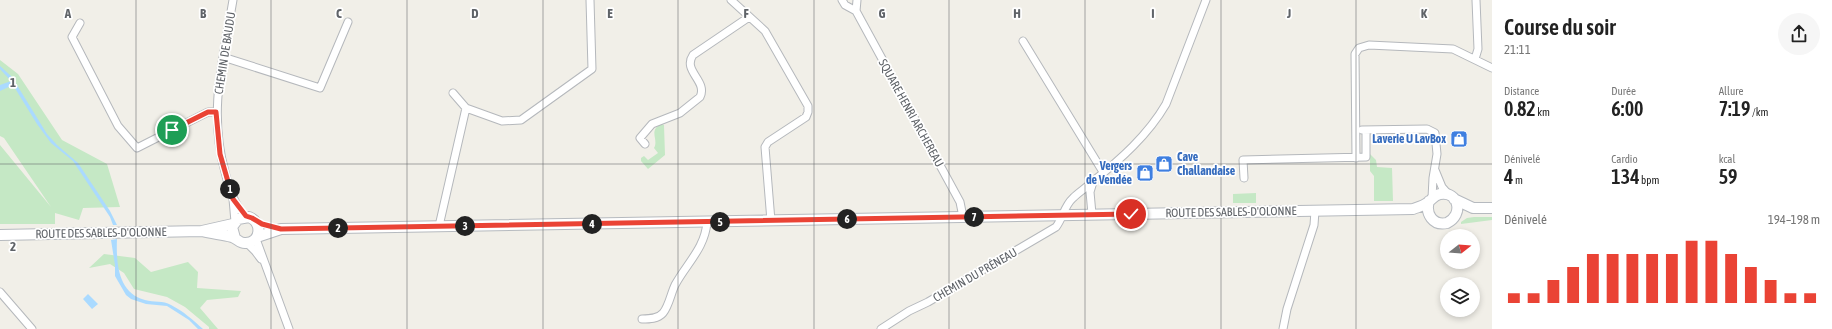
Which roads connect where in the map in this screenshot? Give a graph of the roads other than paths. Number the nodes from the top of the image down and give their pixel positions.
1 (234, 0) edge
2 (590, 0) edge
3 (731, 0) edge
4 (842, 0) edge
5 (857, 0) edge
6 (1206, 0) edge
7 (1476, 0) edge
8 (856, 11) junction
9 (749, 17) junction
10 (348, 22) dead end
11 (80, 23) dead end
12 (1023, 41) dead end
13 (223, 57) junction
14 (1474, 59) junction
15 (1492, 68) edge
16 (453, 94) dead end
17 (466, 108) junction
18 (216, 112) junction
19 (1356, 130) junction
20 (1366, 130) junction
21 (645, 144) dead end
22 (1356, 158) junction
23 (1435, 170) junction
24 (1103, 172) junction
25 (1244, 178) dead end
26 (1093, 182) junction
27 (1451, 197) junction
28 (233, 199) junction
29 (1431, 200) junction
30 (1473, 208) junction
31 (1492, 208) edge
32 (1413, 209) junction
33 (1315, 211) junction
34 (1092, 214) junction
35 (1063, 215) junction
36 (246, 216) junction
37 (963, 217) junction
38 (1431, 218) junction
39 (1454, 219) junction
40 (771, 221) junction
41 (707, 222) junction
42 (234, 223) junction
43 (257, 223) junction
44 (439, 226) junction
45 (281, 229) junction
46 (202, 231) junction
47 (0, 235) edge
48 (235, 238) junction
49 (253, 240) junction
50 (0, 292) edge
51 (642, 319) dead end
52 (32, 329) edge
53 (289, 329) edge
54 (881, 329) edge
55 (1283, 329) edge

1 - 13 street, CHEMIN DE BAUDU
2 - 17 street
3 - 9 street
4 - 8 street, SQUARE HENRI ARCHEREAU
5 - 8 street
6 - 24 street, CHEMIN DU PRÉNEAU
7 - 14 street
8 - 37 street, SQUARE HENRI ARCHEREAU
9 - 21 street
9 - 40 street
10 - 13 street
11 - 18 street
12 - 24 street
13 - 18 street, CHEMIN DE BAUDU
14 - 15 street
14 - 19 street
16 - 17 street
17 - 44 street
18 - 28 street, CHEMIN DE BAUDU
19 - 20 street
19 - 22 street
20 - 22 street
20 - 23 street
22 - 25 street
23 - 27 street
23 - 29 street
24 - 26 street, CHEMIN DU PRÉNEAU
26 - 34 street
26 - 35 street, CHEMIN DU PRÉNEAU
27 - 29 main road
27 - 30 main road
27 - 39 main road
28 - 36 street, CHEMIN DE BAUDU
28 - 42 street, CHEMIN DE BAUDU
29 - 32 main road, ROUTE DES SABLES-D'OLONNE
29 - 38 main road
30 - 31 main road
30 - 39 main road
32 - 33 main road, ROUTE DES SABLES-D'OLONNE
32 - 38 main road, ROUTE DES SABLES-D'OLONNE
33 - 34 main road, ROUTE DES SABLES-D'OLONNE
33 - 55 street
34 - 35 main road, ROUTE DES SABLES-D'OLONNE
35 - 37 main road, ROUTE DES SABLES-D'OLONNE
35 - 54 street, CHEMIN DU PRÉNEAU
36 - 42 main road, ROUTE DES SABLES-D'OLONNE
36 - 43 main road, ROUTE DES SABLES-D'OLONNE
37 - 40 main road, ROUTE DES SABLES-D'OLONNE
38 - 39 main road
40 - 41 main road, ROUTE DES SABLES-D'OLONNE
41 - 44 main road, ROUTE DES SABLES-D'OLONNE
41 - 51 street
42 - 46 main road, ROUTE DES SABLES-D'OLONNE
42 - 48 main road
43 - 45 main road, ROUTE DES SABLES-D'OLONNE
43 - 49 main road
44 - 45 main road, ROUTE DES SABLES-D'OLONNE
45 - 49 main road, ROUTE DES SABLES-D'OLONNE
46 - 47 main road, ROUTE DES SABLES-D'OLONNE
46 - 48 main road, ROUTE DES SABLES-D'OLONNE
48 - 49 main road, ROUTE DES SABLES-D'OLONNE
49 - 53 street
50 - 52 street

